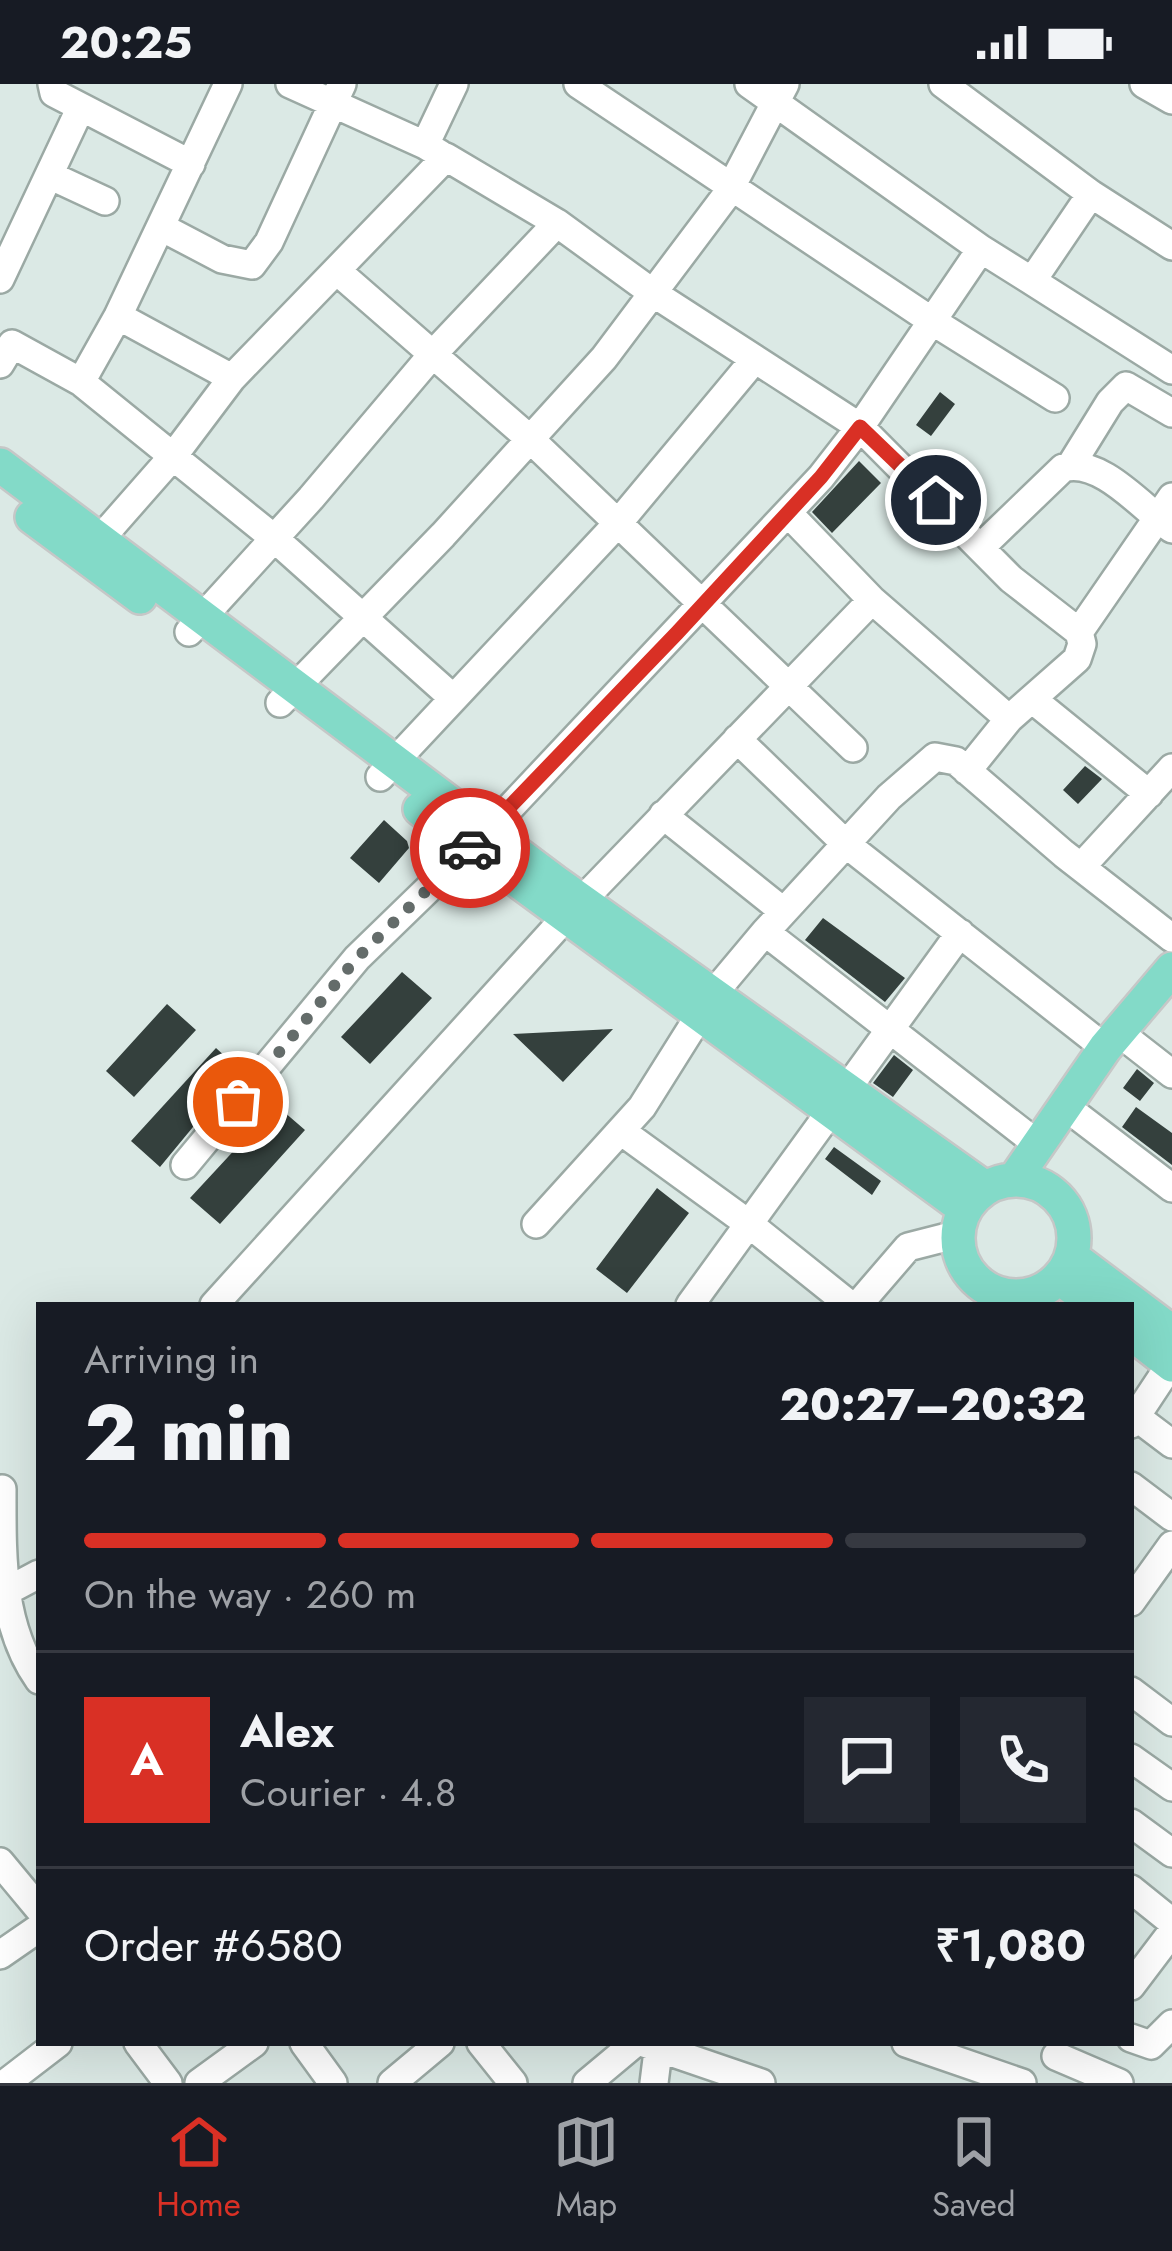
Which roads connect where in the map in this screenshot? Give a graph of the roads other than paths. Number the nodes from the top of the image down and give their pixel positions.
1 (52, 84) edge
2 (228, 84) edge
3 (290, 84) edge
4 (454, 84) edge
5 (578, 84) edge
6 (749, 84) edge
7 (943, 84) edge
8 (1144, 84) edge
9 (779, 93) edge
10 (978, 93) edge
11 (338, 94) edge
12 (1172, 100) edge
13 (80, 109) junction
14 (435, 151) junction
15 (191, 164) junction
16 (49, 175) junction
17 (733, 185) junction
18 (1091, 194) junction
19 (105, 201) dead end
20 (557, 223) junction
21 (161, 227) junction
22 (1172, 246) edge
23 (981, 249) junction
24 (338, 271) junction
25 (0, 278) edge
26 (1032, 281) junction
27 (653, 292) junction
28 (118, 316) junction
29 (932, 321) junction
30 (4, 348) edge
31 (431, 356) junction
32 (755, 359) junction
33 (1172, 370) edge
34 (232, 378) junction
35 (81, 382) junction
36 (1055, 398) dead end
37 (1172, 413) edge
38 (860, 427) junction
39 (530, 440) junction
40 (174, 455) junction
41 (0, 465) edge
42 (1071, 465) junction
43 (0, 492) edge
44 (788, 513) junction
45 (1167, 515) edge
46 (619, 522) junction
47 (275, 538) junction
48 (981, 548) junction
49 (93, 549) junction
50 (872, 600) junction
51 (702, 605) junction
52 (365, 618) junction
53 (196, 624) junction
54 (1078, 632) junction
55 (788, 687) junction
56 (288, 695) junction
57 (454, 698) junction
58 (1032, 699) junction
59 (1009, 719) junction
60 (737, 739) junction
61 (853, 748) dead end
62 (1172, 768) edge
63 (387, 769) junction
64 (967, 771) junction
65 (1149, 794) junction
66 (663, 815) junction
67 (479, 839) junction
68 (846, 844) junction
69 (1081, 867) junction
70 (574, 910) junction
71 (774, 922) junction
72 (960, 933) junction
73 (1172, 938) edge
74 (1172, 970) edge
75 (1172, 995) edge
76 (708, 1005) junction
77 (889, 1028) junction
78 (1118, 1045) junction
79 (1172, 1074) edge
80 (837, 1100) junction
81 (1079, 1117) junction
82 (621, 1131) junction
83 (1036, 1142) junction
84 (185, 1165) dead end
85 (1172, 1188) edge
86 (991, 1199) junction
87 (536, 1224) dead end
88 (749, 1224) junction
89 (1048, 1283) edge
90 (217, 1302) edge
91 (692, 1302) edge
92 (850, 1302) edge
93 (857, 1302) edge
94 (1089, 1302) edge
95 (1096, 1302) edge
96 (1134, 1317) edge
97 (1172, 1332) edge
98 (1134, 1335) edge
99 (1172, 1364) edge
100 (1134, 1417) edge
101 (1134, 1419) edge
102 (1172, 1444) edge
103 (2, 1489) edge
104 (1135, 1498) edge
105 (1172, 1517) edge
106 (1172, 1545) edge
107 (36, 1575) edge
108 (3, 1591) edge
109 (1134, 1598) edge
110 (10, 1653) edge
111 (36, 1676) edge
112 (1134, 1693) edge
113 (1172, 1722) edge
114 (1134, 1760) edge
115 (1172, 1787) edge
116 (1134, 1825) edge
117 (1168, 1842) edge
118 (0, 1862) edge
119 (1134, 1891) edge
120 (36, 1905) edge
121 (1172, 1922) edge
122 (36, 1930) edge
123 (1172, 1932) edge
124 (0, 1955) edge
125 (1134, 1982) edge
126 (1172, 2024) edge
127 (1134, 2039) edge
128 (54, 2046) edge
129 (139, 2046) edge
130 (250, 2046) edge
131 (306, 2046) edge
132 (436, 2046) edge
133 (484, 2046) edge
134 (646, 2046) edge
135 (649, 2046) edge
136 (655, 2046) edge
137 (915, 2046) edge
138 (1066, 2048) edge
139 (6, 2083) edge
140 (168, 2083) edge
141 (199, 2083) edge
142 (334, 2083) edge
143 (392, 2083) edge
144 (513, 2083) edge
145 (587, 2083) edge
146 (654, 2083) edge
147 (761, 2083) edge
148 (1022, 2083) edge
149 (1039, 2083) edge
150 (1119, 2083) edge

1 - 13 street
2 - 15 street
3 - 11 street
4 - 14 street
5 - 17 street
6 - 9 street
7 - 10 street
8 - 12 street
9 - 17 street
9 - 23 street
10 - 18 street
11 - 14 street
11 - 21 street
13 - 15 street
13 - 16 street
14 - 20 street
14 - 24 street
15 - 21 street
16 - 19 street
16 - 25 street
17 - 27 street
17 - 29 street
18 - 22 street
18 - 26 street
20 - 27 street
20 - 31 street
21 - 28 street
23 - 26 street
23 - 29 street
24 - 31 street
24 - 34 street
26 - 33 street
27 - 32 street
27 - 39 street
28 - 34 street
28 - 35 street
29 - 36 street
29 - 38 street
30 - 35 street
31 - 39 street
31 - 47 street
32 - 38 street
32 - 46 street
34 - 40 street
35 - 40 street
37 - 42 street
38 - 44 street
38 - 48 street
39 - 46 street
39 - 52 street
40 - 47 street
40 - 49 street
41 - 49 main road
42 - 45 street
42 - 48 street
43 - 49 main road
44 - 50 street
44 - 51 street
45 - 54 street
46 - 51 street
46 - 57 street
47 - 52 street
47 - 53 street
48 - 54 street
49 - 53 main road
50 - 55 street
50 - 59 street
51 - 55 street
51 - 67 street
52 - 56 street
52 - 57 street
53 - 56 main road
54 - 58 street
55 - 60 street
55 - 61 street
56 - 63 main road
57 - 63 street
58 - 59 street
58 - 65 street
59 - 64 street
60 - 66 street
60 - 68 street
62 - 65 street
63 - 67 main road
64 - 68 street
64 - 69 street
65 - 69 street
66 - 70 street
66 - 71 street
67 - 70 main road
67 - 84 street
68 - 71 street
68 - 72 street
69 - 73 street
70 - 76 main road
70 - 90 street
71 - 76 street
71 - 77 street
72 - 77 street
72 - 78 street
74 - 78 main road
75 - 78 main road
76 - 80 main road
76 - 82 street
77 - 80 street
77 - 83 street
78 - 79 street
78 - 81 main road
78 - 83 main road
80 - 86 main road
80 - 88 street
81 - 85 street
81 - 86 main road
82 - 87 street
82 - 88 street
83 - 86 main road
86 - 89 main road
86 - 89 main road
86 - 93 street
88 - 91 street
88 - 92 street
89 - 94 main road
89 - 95 main road
96 - 97 main road
98 - 99 main road
99 - 100 street
101 - 102 street
103 - 108 street
104 - 105 street
106 - 109 street
107 - 108 street
108 - 110 street
110 - 111 street
112 - 113 street
114 - 115 street
116 - 117 street
118 - 120 street
119 - 121 street
122 - 124 street
123 - 125 street
126 - 127 street
128 - 139 street
129 - 140 street
130 - 141 street
131 - 142 street
132 - 143 street
133 - 144 street
134 - 145 street
135 - 146 street
136 - 147 street
137 - 148 street
138 - 149 street
138 - 150 street

